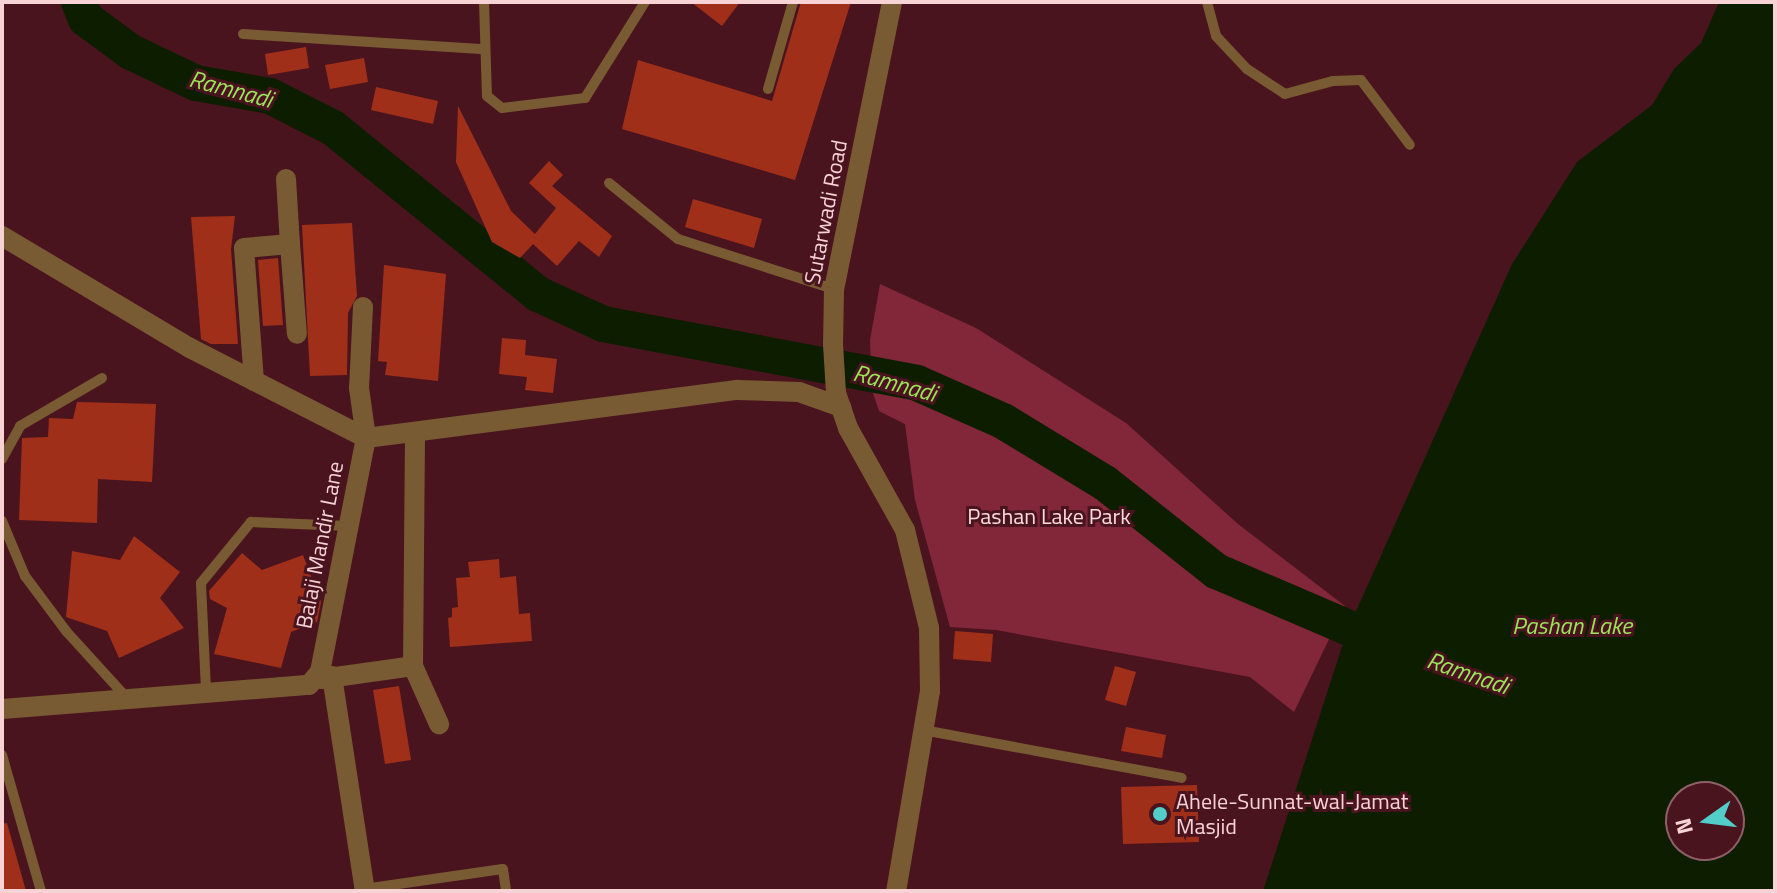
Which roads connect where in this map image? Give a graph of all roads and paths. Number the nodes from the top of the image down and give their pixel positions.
1 (484, 2) edge
2 (645, 2) edge
3 (793, 2) edge
4 (892, 2) edge
5 (1207, 2) edge
6 (243, 34) dead end
7 (481, 49) junction
8 (768, 89) dead end
9 (1410, 145) dead end
10 (286, 179) dead end
11 (609, 183) dead end
12 (2, 236) edge
13 (290, 244) junction
14 (834, 289) junction
15 (363, 307) dead end
16 (297, 334) dead end
17 (102, 378) dead end
18 (254, 381) junction
19 (838, 400) junction
20 (415, 432) junction
21 (366, 438) junction
22 (2, 459) edge
23 (2, 521) edge
24 (348, 526) junction
25 (413, 666) junction
26 (323, 678) junction
27 (206, 690) junction
28 (126, 697) junction
29 (2, 709) edge
30 (439, 724) dead end
31 (923, 730) junction
32 (2, 755) edge
33 (1182, 778) dead end
34 (364, 890) edge
35 (41, 891) edge
36 (506, 891) edge
37 (896, 891) edge

1 - 7 lane
2 - 7 lane
3 - 8 lane
4 - 14 street, Sutarwadi Road
5 - 9 lane
6 - 7 lane
10 - 13 street
11 - 14 lane
12 - 18 street
13 - 16 street
13 - 18 street
14 - 19 street, Sutarwadi Road
15 - 21 street
17 - 22 lane
18 - 21 street
19 - 20 street, Balaji Mandir Lane
19 - 31 street, Sutarwadi Road
20 - 21 street, Balaji Mandir Lane
20 - 25 street
21 - 24 street, Balaji Mandir Lane
23 - 28 lane
24 - 26 street, Balaji Mandir Lane
24 - 27 lane
25 - 26 street
25 - 30 street
26 - 27 street
26 - 34 street
27 - 28 street
28 - 29 street
31 - 33 lane
31 - 37 street, Sutarwadi Road
32 - 35 lane
34 - 36 lane

